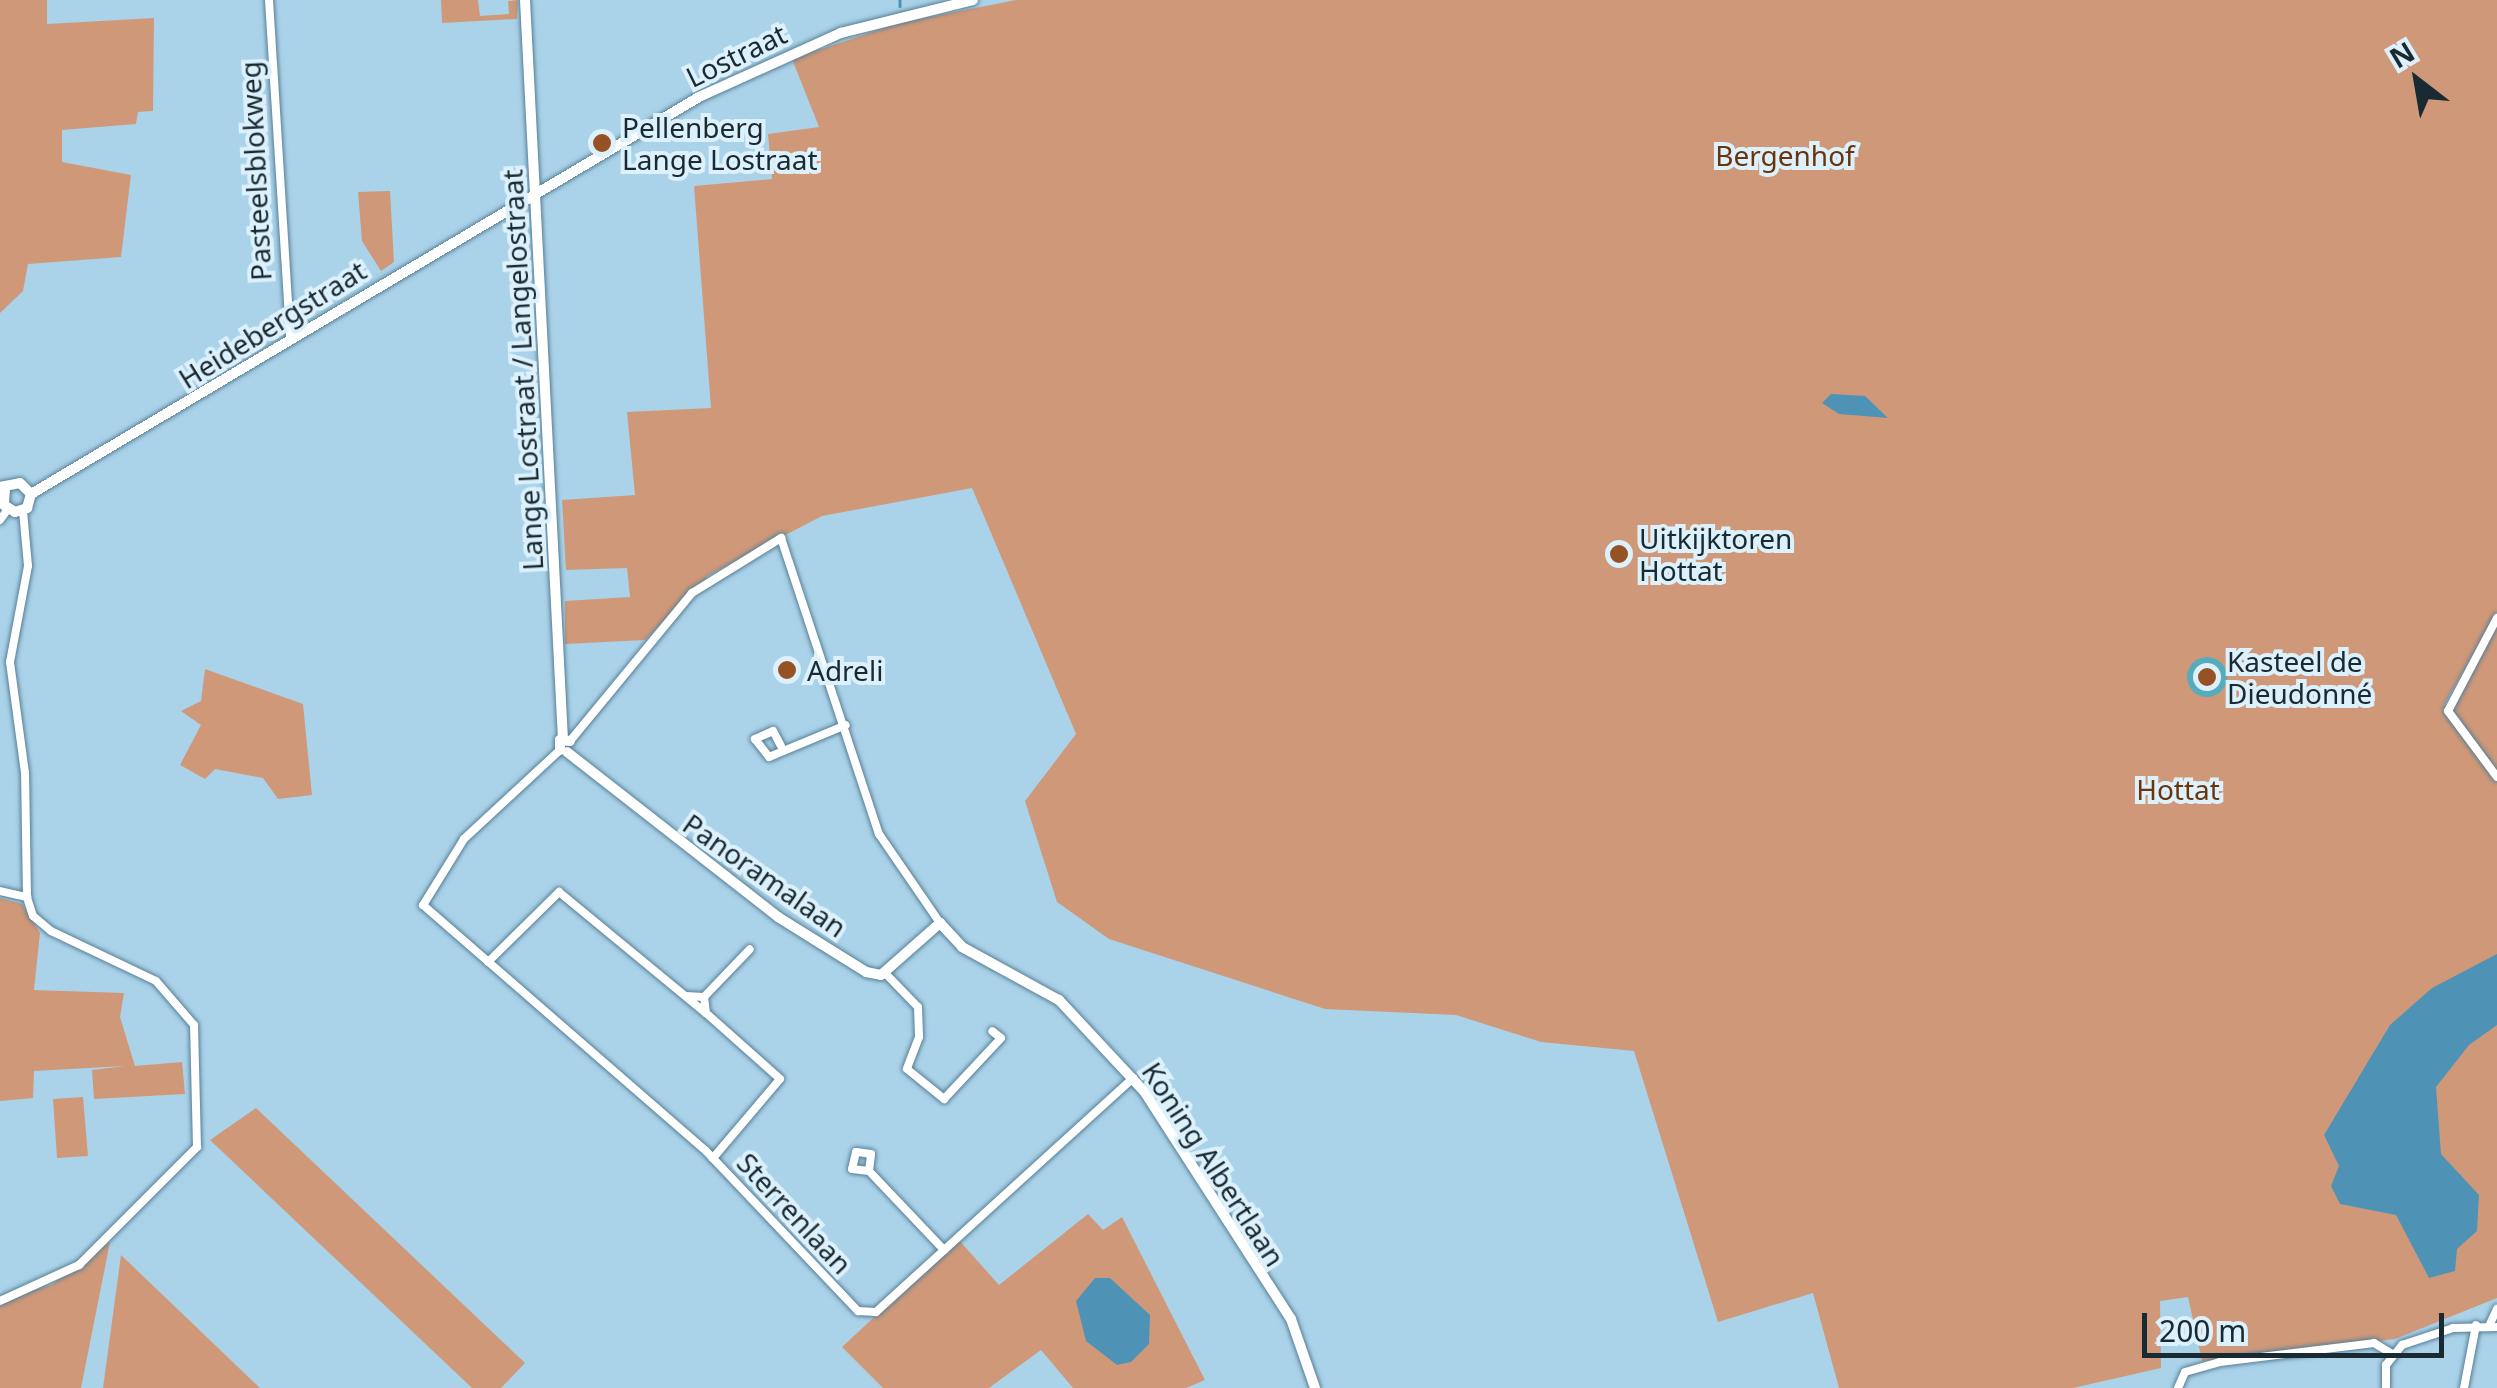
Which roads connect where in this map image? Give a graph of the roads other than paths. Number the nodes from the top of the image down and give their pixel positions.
1 (269, 0) edge
2 (525, 0) edge
3 (973, 0) edge
4 (537, 192) junction
5 (290, 338) junction
6 (2, 488) edge
7 (31, 494) junction
8 (8, 509) junction
9 (23, 511) junction
10 (0, 520) edge
11 (2497, 618) edge
12 (846, 724) junction
13 (565, 745) junction
14 (781, 746) dead end
15 (2497, 777) edge
16 (0, 890) edge
17 (27, 896) junction
18 (940, 923) junction
19 (750, 949) dead end
20 (488, 962) junction
21 (885, 973) junction
22 (686, 996) junction
23 (704, 997) junction
24 (706, 1013) junction
25 (992, 1031) dead end
26 (1133, 1078) junction
27 (713, 1158) junction
28 (869, 1171) dead end
29 (944, 1250) junction
30 (0, 1302) edge
31 (2497, 1309) edge
32 (2476, 1325) junction
33 (2493, 1326) edge
34 (2392, 1354) junction
35 (1315, 1388) edge
36 (2178, 1388) edge
37 (2386, 1388) edge
38 (2464, 1388) edge

1 - 5 street, Pasteelsblokweg
2 - 4 street, Lange Lostraat / Langelostraat
3 - 4 street, Lostraat
4 - 5 street, Heidebergstraat
4 - 13 street, Lange Lostraat / Langelostraat
5 - 7 street, Heidebergstraat
6 - 7 street
6 - 8 street
7 - 9 street
8 - 9 street
8 - 10 street
9 - 17 street
11 - 15 street
12 - 13 street, Koning Albertlaan
12 - 14 street
12 - 18 street, Koning Albertlaan
13 - 20 street, Sterrenlaan
13 - 21 street, Panoramalaan
16 - 17 street
17 - 30 street
18 - 21 street
18 - 26 street, Koning Albertlaan
19 - 23 street
20 - 22 street
20 - 27 street, Sterrenlaan
21 - 25 street
22 - 23 street
22 - 24 street
23 - 24 street
24 - 27 street
26 - 29 street, Sterrenlaan
26 - 35 street, Koning Albertlaan
27 - 29 street, Sterrenlaan
28 - 29 street
31 - 33 street
32 - 33 street
32 - 34 street
32 - 38 street
34 - 36 street
34 - 37 street

